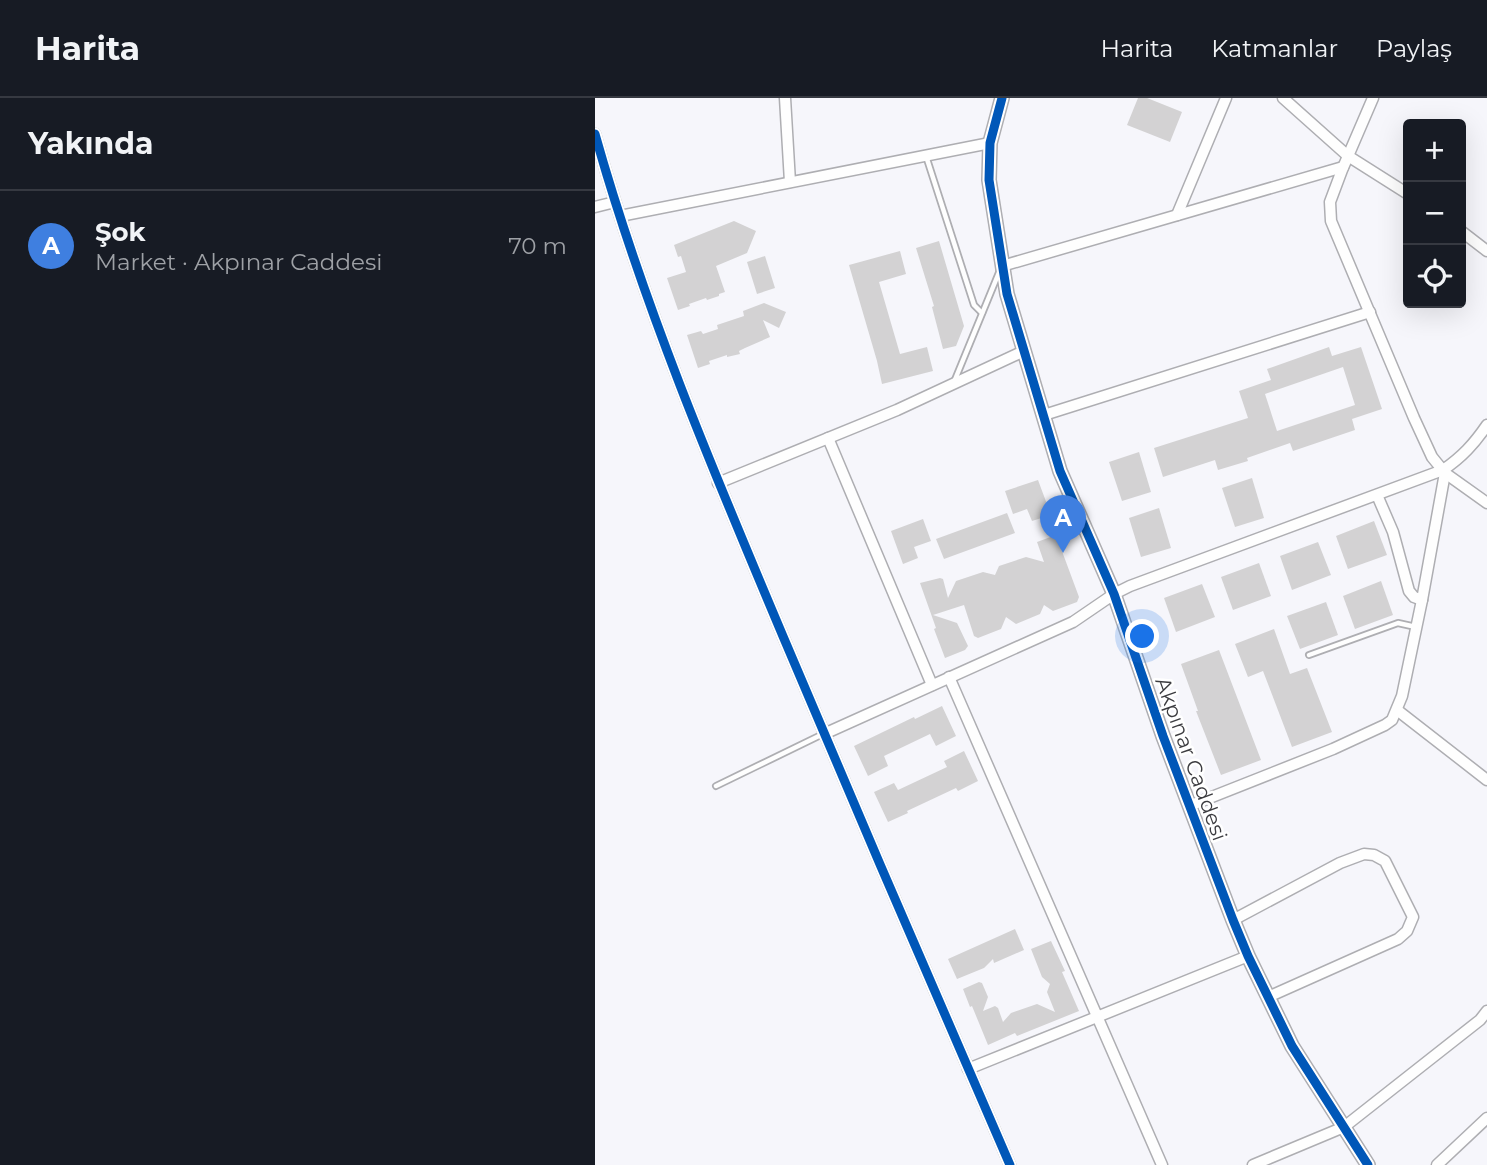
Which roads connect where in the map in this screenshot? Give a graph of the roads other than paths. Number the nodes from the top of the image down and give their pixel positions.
1 (785, 98) edge
2 (1002, 98) edge
3 (1226, 98) edge
4 (1283, 98) edge
5 (1373, 98) edge
6 (595, 134) edge
7 (990, 143) junction
8 (926, 155) junction
9 (1347, 156) junction
10 (1343, 167) junction
11 (790, 182) junction
12 (1403, 191) edge
13 (615, 202) junction
14 (595, 207) edge
15 (1177, 215) junction
16 (620, 216) junction
17 (1466, 235) edge
18 (1487, 251) edge
19 (1002, 266) junction
20 (1370, 312) junction
21 (982, 313) junction
22 (1024, 351) junction
23 (954, 384) junction
24 (1044, 415) junction
25 (1487, 425) edge
26 (828, 438) junction
27 (1444, 471) junction
28 (718, 483) junction
29 (1377, 495) junction
30 (1487, 503) edge
31 (1114, 594) junction
32 (1422, 600) junction
33 (1417, 627) junction
34 (1309, 655) dead end
35 (949, 677) junction
36 (932, 685) junction
37 (1397, 710) junction
38 (824, 734) junction
39 (1487, 780) edge
40 (716, 786) dead end
41 (1189, 806) junction
42 (1233, 920) junction
43 (1248, 956) junction
44 (1268, 997) junction
45 (1099, 1017) junction
46 (1485, 1019) edge
47 (968, 1069) junction
48 (1487, 1118) edge
49 (1344, 1127) junction
50 (1010, 1165) edge
51 (1162, 1165) edge
52 (1253, 1165) edge
53 (1369, 1165) edge
54 (1437, 1165) edge

1 - 11 street
2 - 7 street, Akpınar Caddesi
3 - 15 street
4 - 9 street
5 - 9 street
6 - 13 street
7 - 8 street
7 - 19 street, Akpınar Caddesi
8 - 11 street
8 - 21 lane
9 - 10 street
9 - 12 street
10 - 15 street
10 - 20 street
11 - 16 street
13 - 14 street
13 - 16 street
15 - 19 street
16 - 28 street
17 - 18 street
19 - 21 lane
19 - 22 street, Akpınar Caddesi
20 - 24 street
20 - 27 street
21 - 23 lane
22 - 23 street
22 - 24 street, Akpınar Caddesi
23 - 26 street
24 - 31 street, Akpınar Caddesi
25 - 27 street
26 - 28 street
26 - 36 street
27 - 29 street
27 - 30 street
27 - 32 street
28 - 38 street
29 - 31 street
29 - 32 street
31 - 35 street
31 - 41 street, Akpınar Caddesi
32 - 33 street
33 - 34 lane
33 - 37 street
35 - 36 street
35 - 45 street
36 - 38 street
37 - 39 street
37 - 41 street
38 - 40 lane
38 - 47 street
41 - 42 street, Akpınar Caddesi
42 - 43 street, Akpınar Caddesi
42 - 44 street
43 - 44 street, Akpınar Caddesi
43 - 45 street
44 - 49 street, Akpınar Caddesi
45 - 47 street
45 - 51 street
46 - 49 street
47 - 50 street
48 - 54 street
49 - 52 street
49 - 53 street, Akpınar Caddesi

